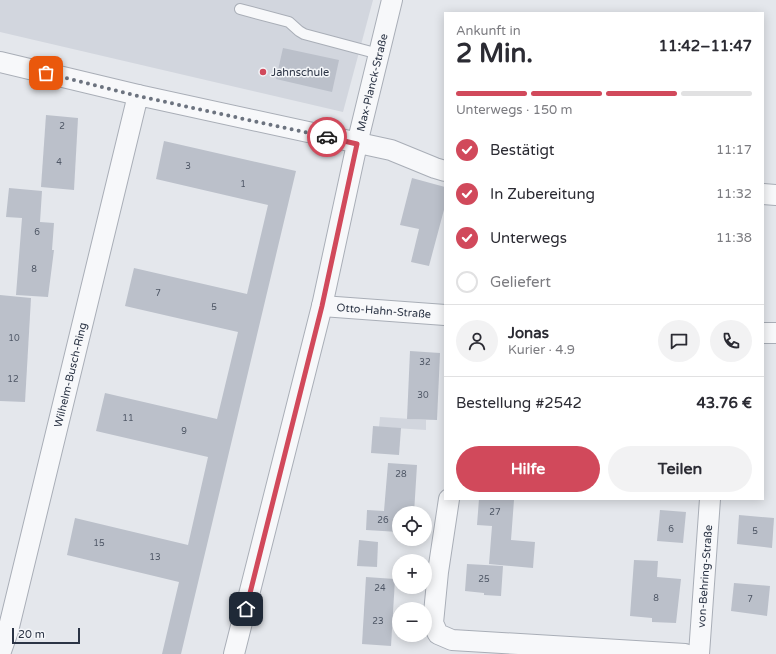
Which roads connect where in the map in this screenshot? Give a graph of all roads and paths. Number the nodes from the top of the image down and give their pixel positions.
1 (392, 0) edge
2 (240, 9) dead end
3 (379, 54) junction
4 (0, 62) edge
5 (138, 96) junction
6 (357, 144) junction
7 (444, 171) edge
8 (764, 194) edge
9 (776, 195) edge
10 (322, 306) junction
11 (444, 315) edge
12 (764, 333) edge
13 (776, 333) edge
14 (449, 500) edge
15 (710, 500) edge
16 (0, 654) edge
17 (234, 654) edge
18 (685, 654) edge
19 (699, 654) edge

1 - 3 street, Max-Planck-Straße
2 - 3 lane
3 - 6 street, Max-Planck-Straße
4 - 5 street
5 - 6 street
5 - 16 street, Wilhelm-Busch-Ring
6 - 7 street
6 - 10 street, Max-Planck-Straße
8 - 9 street
10 - 11 street, Otto-Hahn-Straße
10 - 17 street, Max-Planck-Straße
12 - 13 street
14 - 18 street
15 - 19 street, von-Behring-Straße

